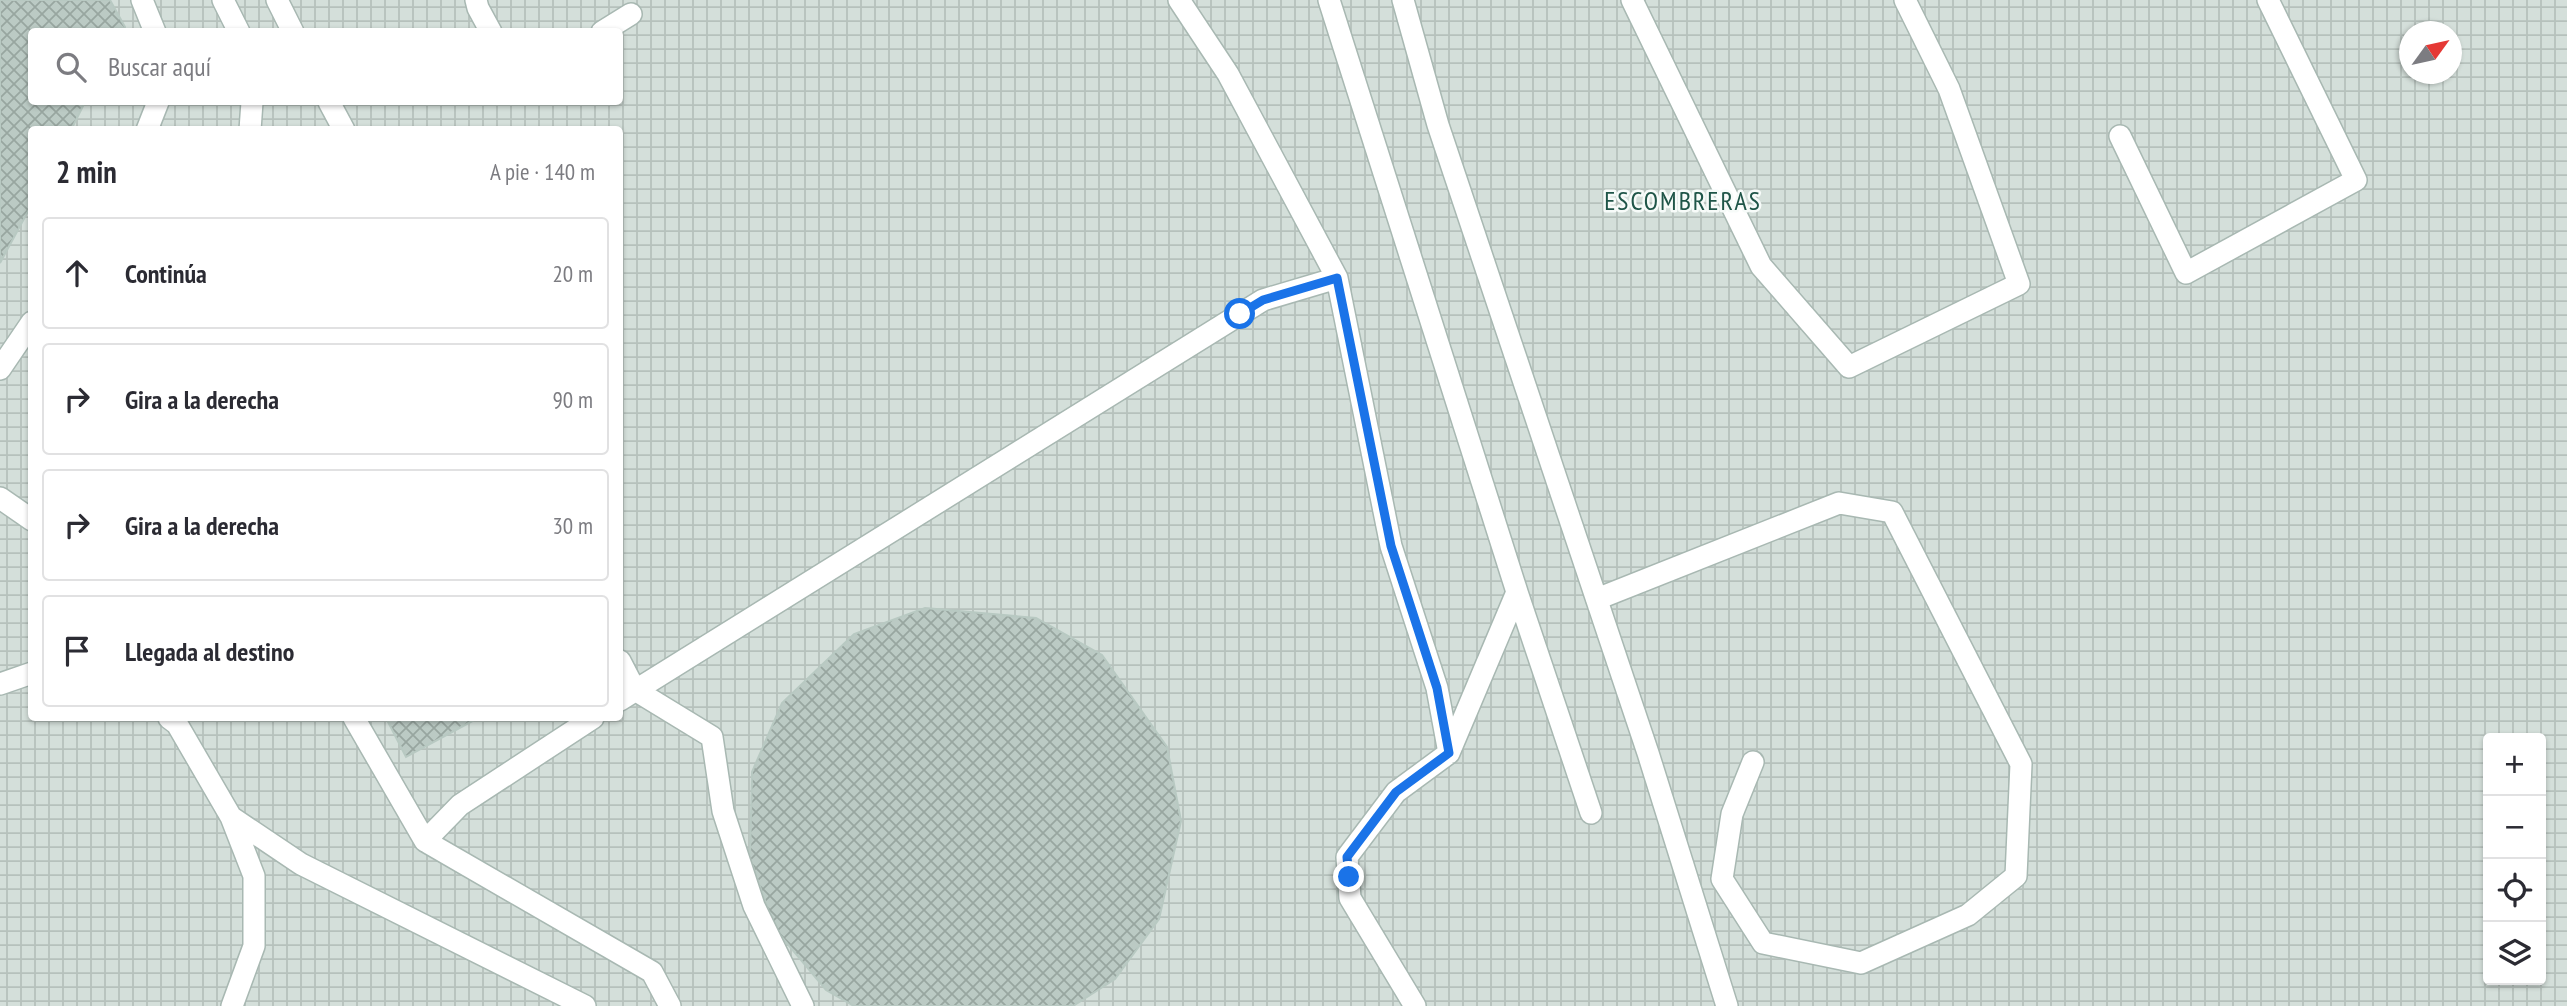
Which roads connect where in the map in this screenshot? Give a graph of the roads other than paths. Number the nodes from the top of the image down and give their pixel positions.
1 (142, 0) edge
2 (223, 0) edge
3 (277, 0) edge
4 (476, 0) edge
5 (1178, 0) edge
6 (1329, 0) edge
7 (1403, 0) edge
8 (1632, 0) edge
9 (1905, 0) edge
10 (2268, 0) edge
11 (631, 14) dead end
12 (153, 28) edge
13 (237, 28) edge
14 (291, 28) edge
15 (489, 28) edge
16 (609, 28) edge
17 (157, 105) edge
18 (252, 105) edge
19 (331, 105) edge
20 (149, 126) edge
21 (250, 126) edge
22 (342, 126) edge
23 (2120, 136) dead end
24 (1337, 278) junction
25 (28, 328) edge
26 (0, 369) edge
27 (0, 498) edge
28 (28, 517) edge
29 (1517, 592) junction
30 (1597, 599) junction
31 (28, 674) edge
32 (623, 676) edge
33 (0, 684) edge
34 (627, 695) edge
35 (174, 721) edge
36 (356, 721) edge
37 (588, 721) edge
38 (1449, 753) junction
39 (1753, 762) dead end
40 (1591, 813) dead end
41 (231, 817) junction
42 (425, 841) junction
43 (232, 1006) edge
44 (585, 1006) edge
45 (670, 1006) edge
46 (803, 1006) edge
47 (1415, 1006) edge
48 (1727, 1006) edge

1 - 12 street
2 - 13 street
3 - 14 street
4 - 15 street
5 - 24 street
6 - 29 street
7 - 30 street
8 - 9 street
10 - 23 street
11 - 16 street
17 - 20 street
18 - 21 street
19 - 22 street
24 - 34 street
24 - 38 street
25 - 26 street
27 - 28 street
29 - 38 street
29 - 40 street
30 - 39 street
30 - 48 street
31 - 33 street
32 - 34 street
34 - 46 street
35 - 41 street
36 - 42 street
37 - 42 street
38 - 47 street
41 - 43 street
41 - 44 street
42 - 45 street

